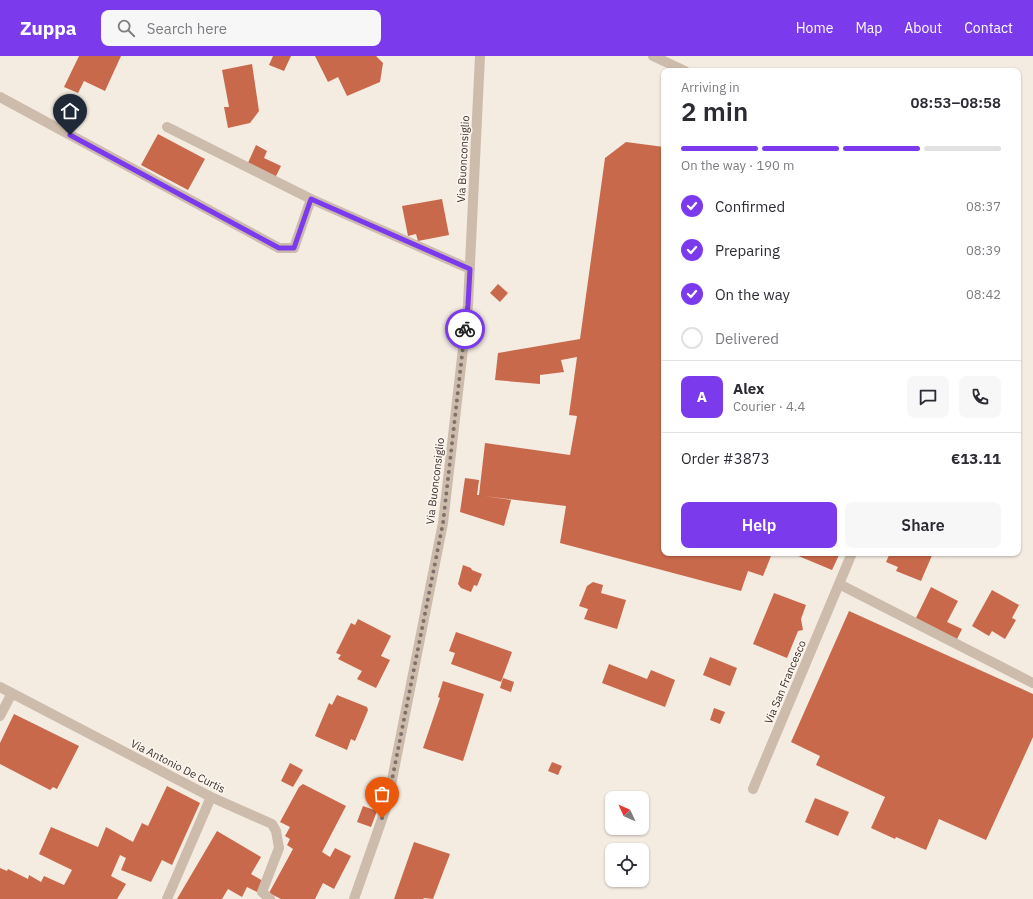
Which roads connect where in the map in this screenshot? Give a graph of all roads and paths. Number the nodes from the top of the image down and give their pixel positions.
1 (480, 56) edge
2 (653, 56) edge
3 (679, 68) edge
4 (0, 97) edge
5 (167, 127) dead end
6 (311, 199) junction
7 (470, 269) junction
8 (851, 556) edge
9 (839, 584) junction
10 (1033, 683) edge
11 (0, 687) edge
12 (12, 693) junction
13 (0, 716) edge
14 (753, 789) dead end
15 (211, 797) junction
16 (167, 899) edge
17 (270, 899) edge
18 (354, 899) edge

1 - 7 street, Via Buonconsiglio
2 - 3 street
4 - 6 street
5 - 6 street
6 - 7 street
7 - 18 street, Via Buonconsiglio
8 - 9 street, Via San Francesco
9 - 10 street
9 - 14 street, Via San Francesco
11 - 12 street, Via Antonio De Curtis
12 - 13 street
12 - 15 street, Via Antonio De Curtis
15 - 16 street
15 - 17 street, Via Antonio De Curtis

